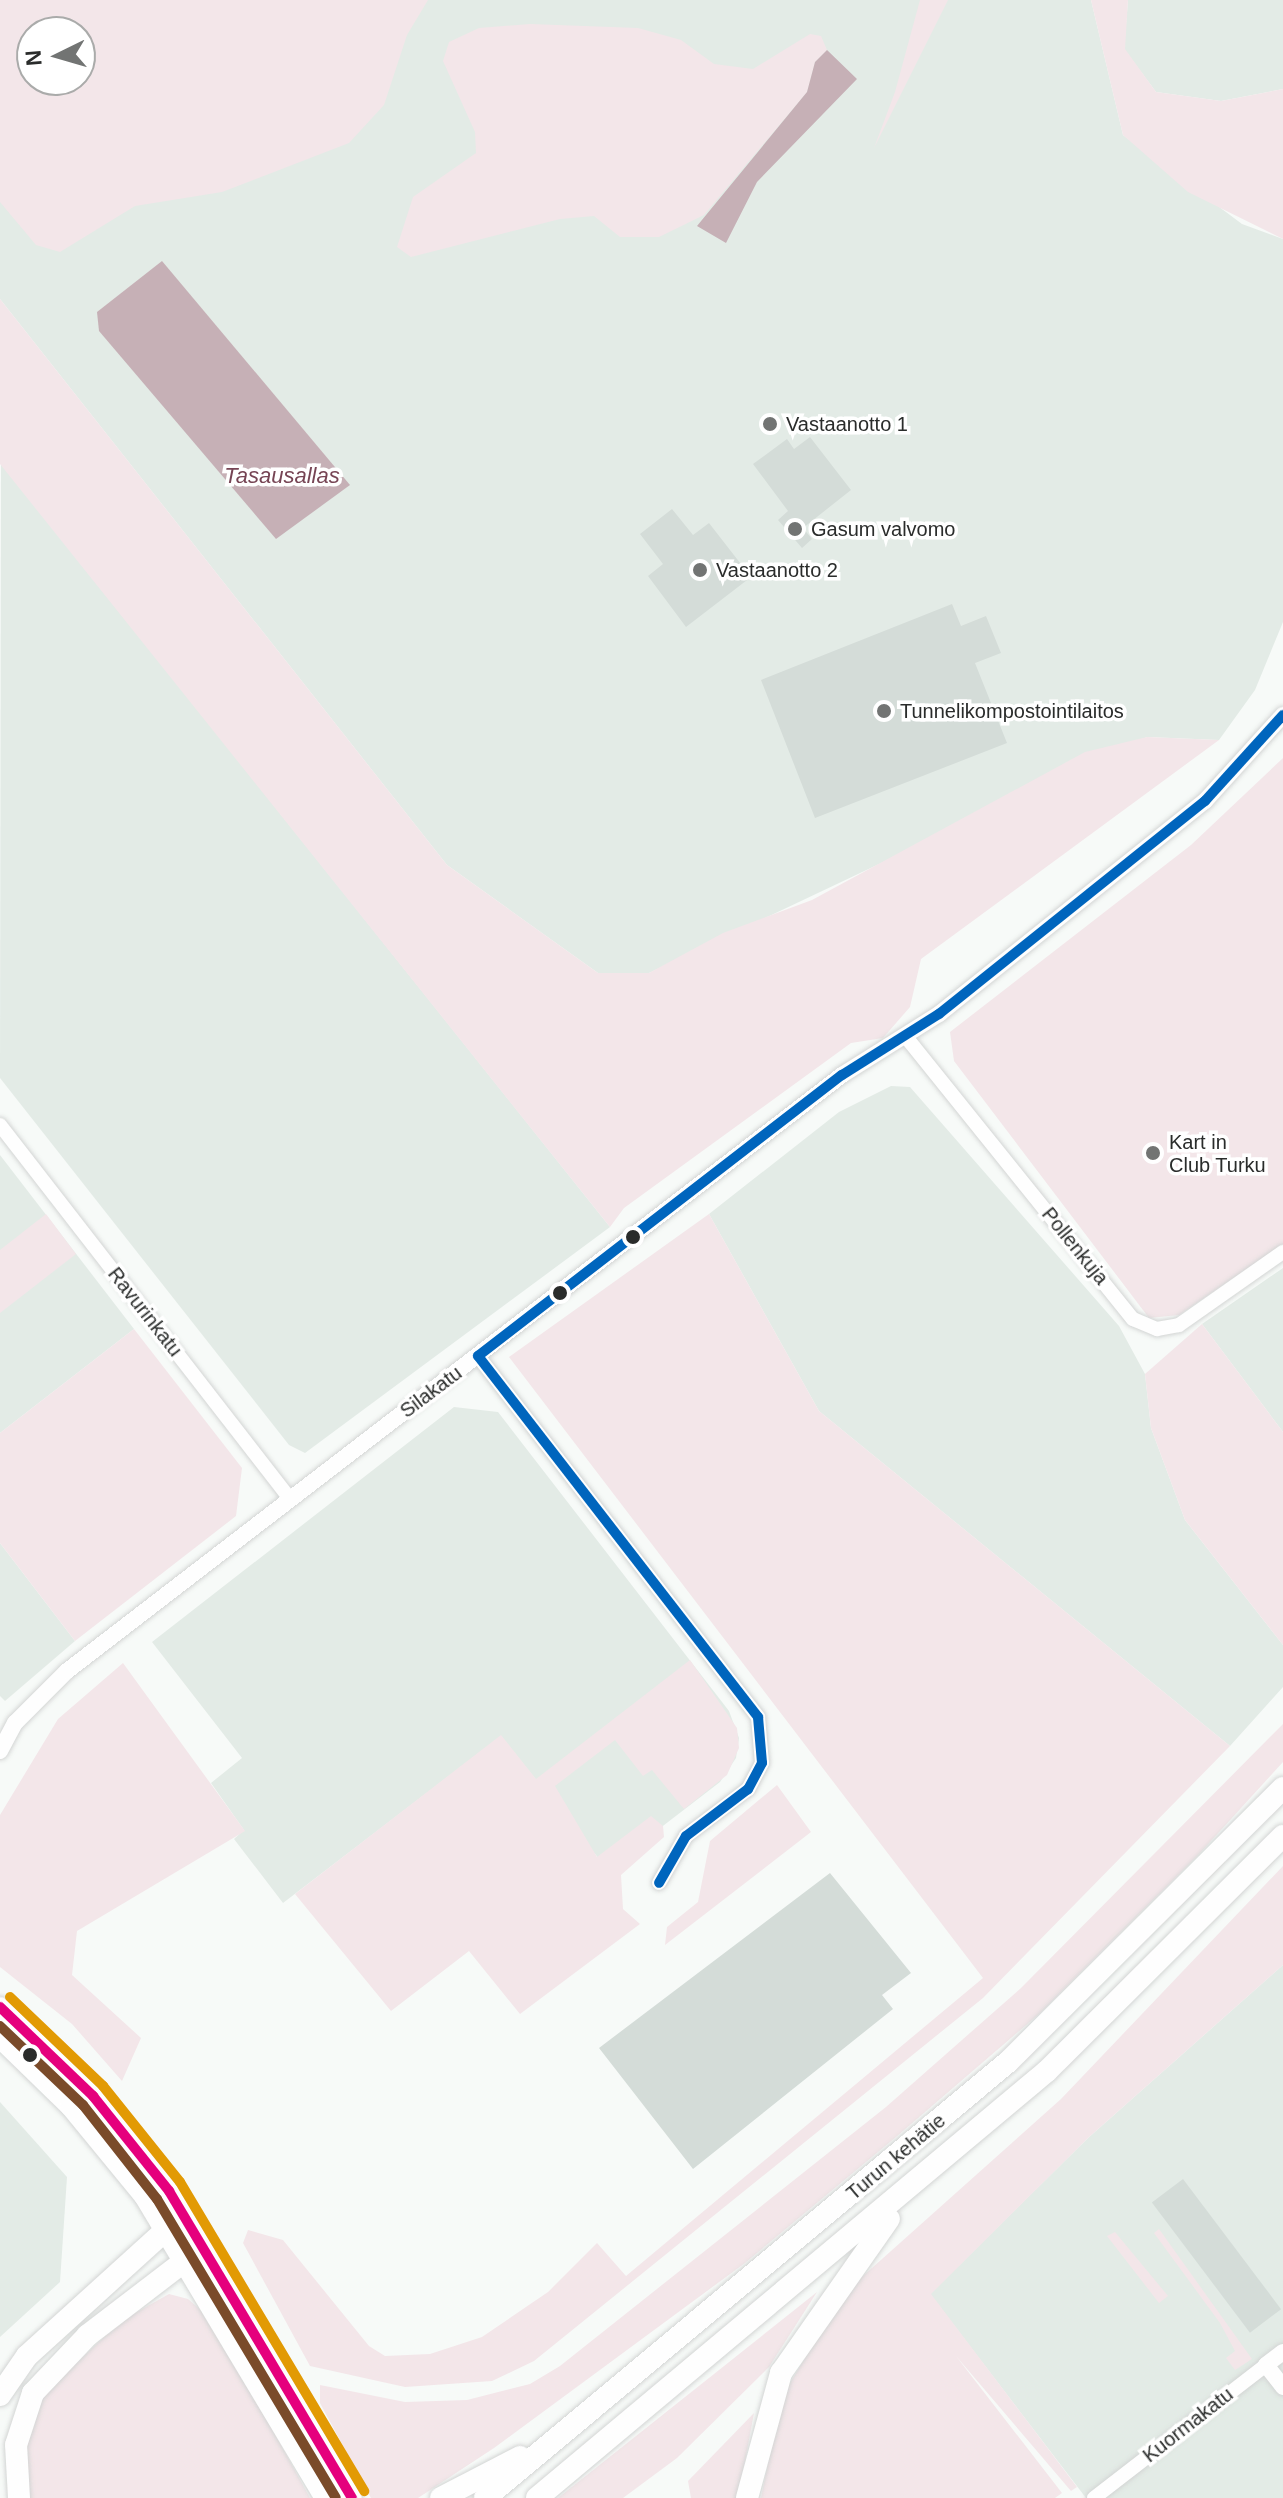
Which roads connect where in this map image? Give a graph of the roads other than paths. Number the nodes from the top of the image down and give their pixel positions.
1 (1283, 715) edge
2 (906, 1037) junction
3 (0, 1125) edge
4 (1283, 1252) edge
5 (478, 1356) junction
6 (290, 1499) junction
7 (0, 1751) edge
8 (1283, 1788) edge
9 (1283, 1836) edge
10 (659, 1883) dead end
11 (0, 2007) edge
12 (0, 2038) edge
13 (911, 2189) junction
14 (195, 2229) junction
15 (166, 2230) junction
16 (186, 2260) junction
17 (1283, 2352) edge
18 (1266, 2365) junction
19 (1283, 2387) edge
20 (0, 2395) edge
21 (564, 2434) junction
22 (19, 2498) edge
23 (325, 2498) edge
24 (352, 2498) edge
25 (441, 2498) edge
26 (485, 2498) edge
27 (537, 2498) edge
28 (747, 2498) edge
29 (1094, 2498) edge

1 - 2 street, Silakatu
2 - 4 street, Pollenkuja
2 - 5 street, Silakatu
3 - 6 street, Ravurinkatu
5 - 6 street, Silakatu
5 - 10 street
6 - 7 street, Silakatu
8 - 21 highway, Turun kehätie
9 - 13 highway, Turun kehätie
11 - 14 main road
12 - 15 main road
13 - 27 highway, Turun kehätie
13 - 28 highway
14 - 15 main road
14 - 16 main road
14 - 24 main road
15 - 16 main road
15 - 20 highway
16 - 22 highway
16 - 23 main road
17 - 18 street, Kuormakatu
18 - 19 street
18 - 29 street, Kuormakatu
21 - 25 highway
21 - 26 highway, Turun kehätie

